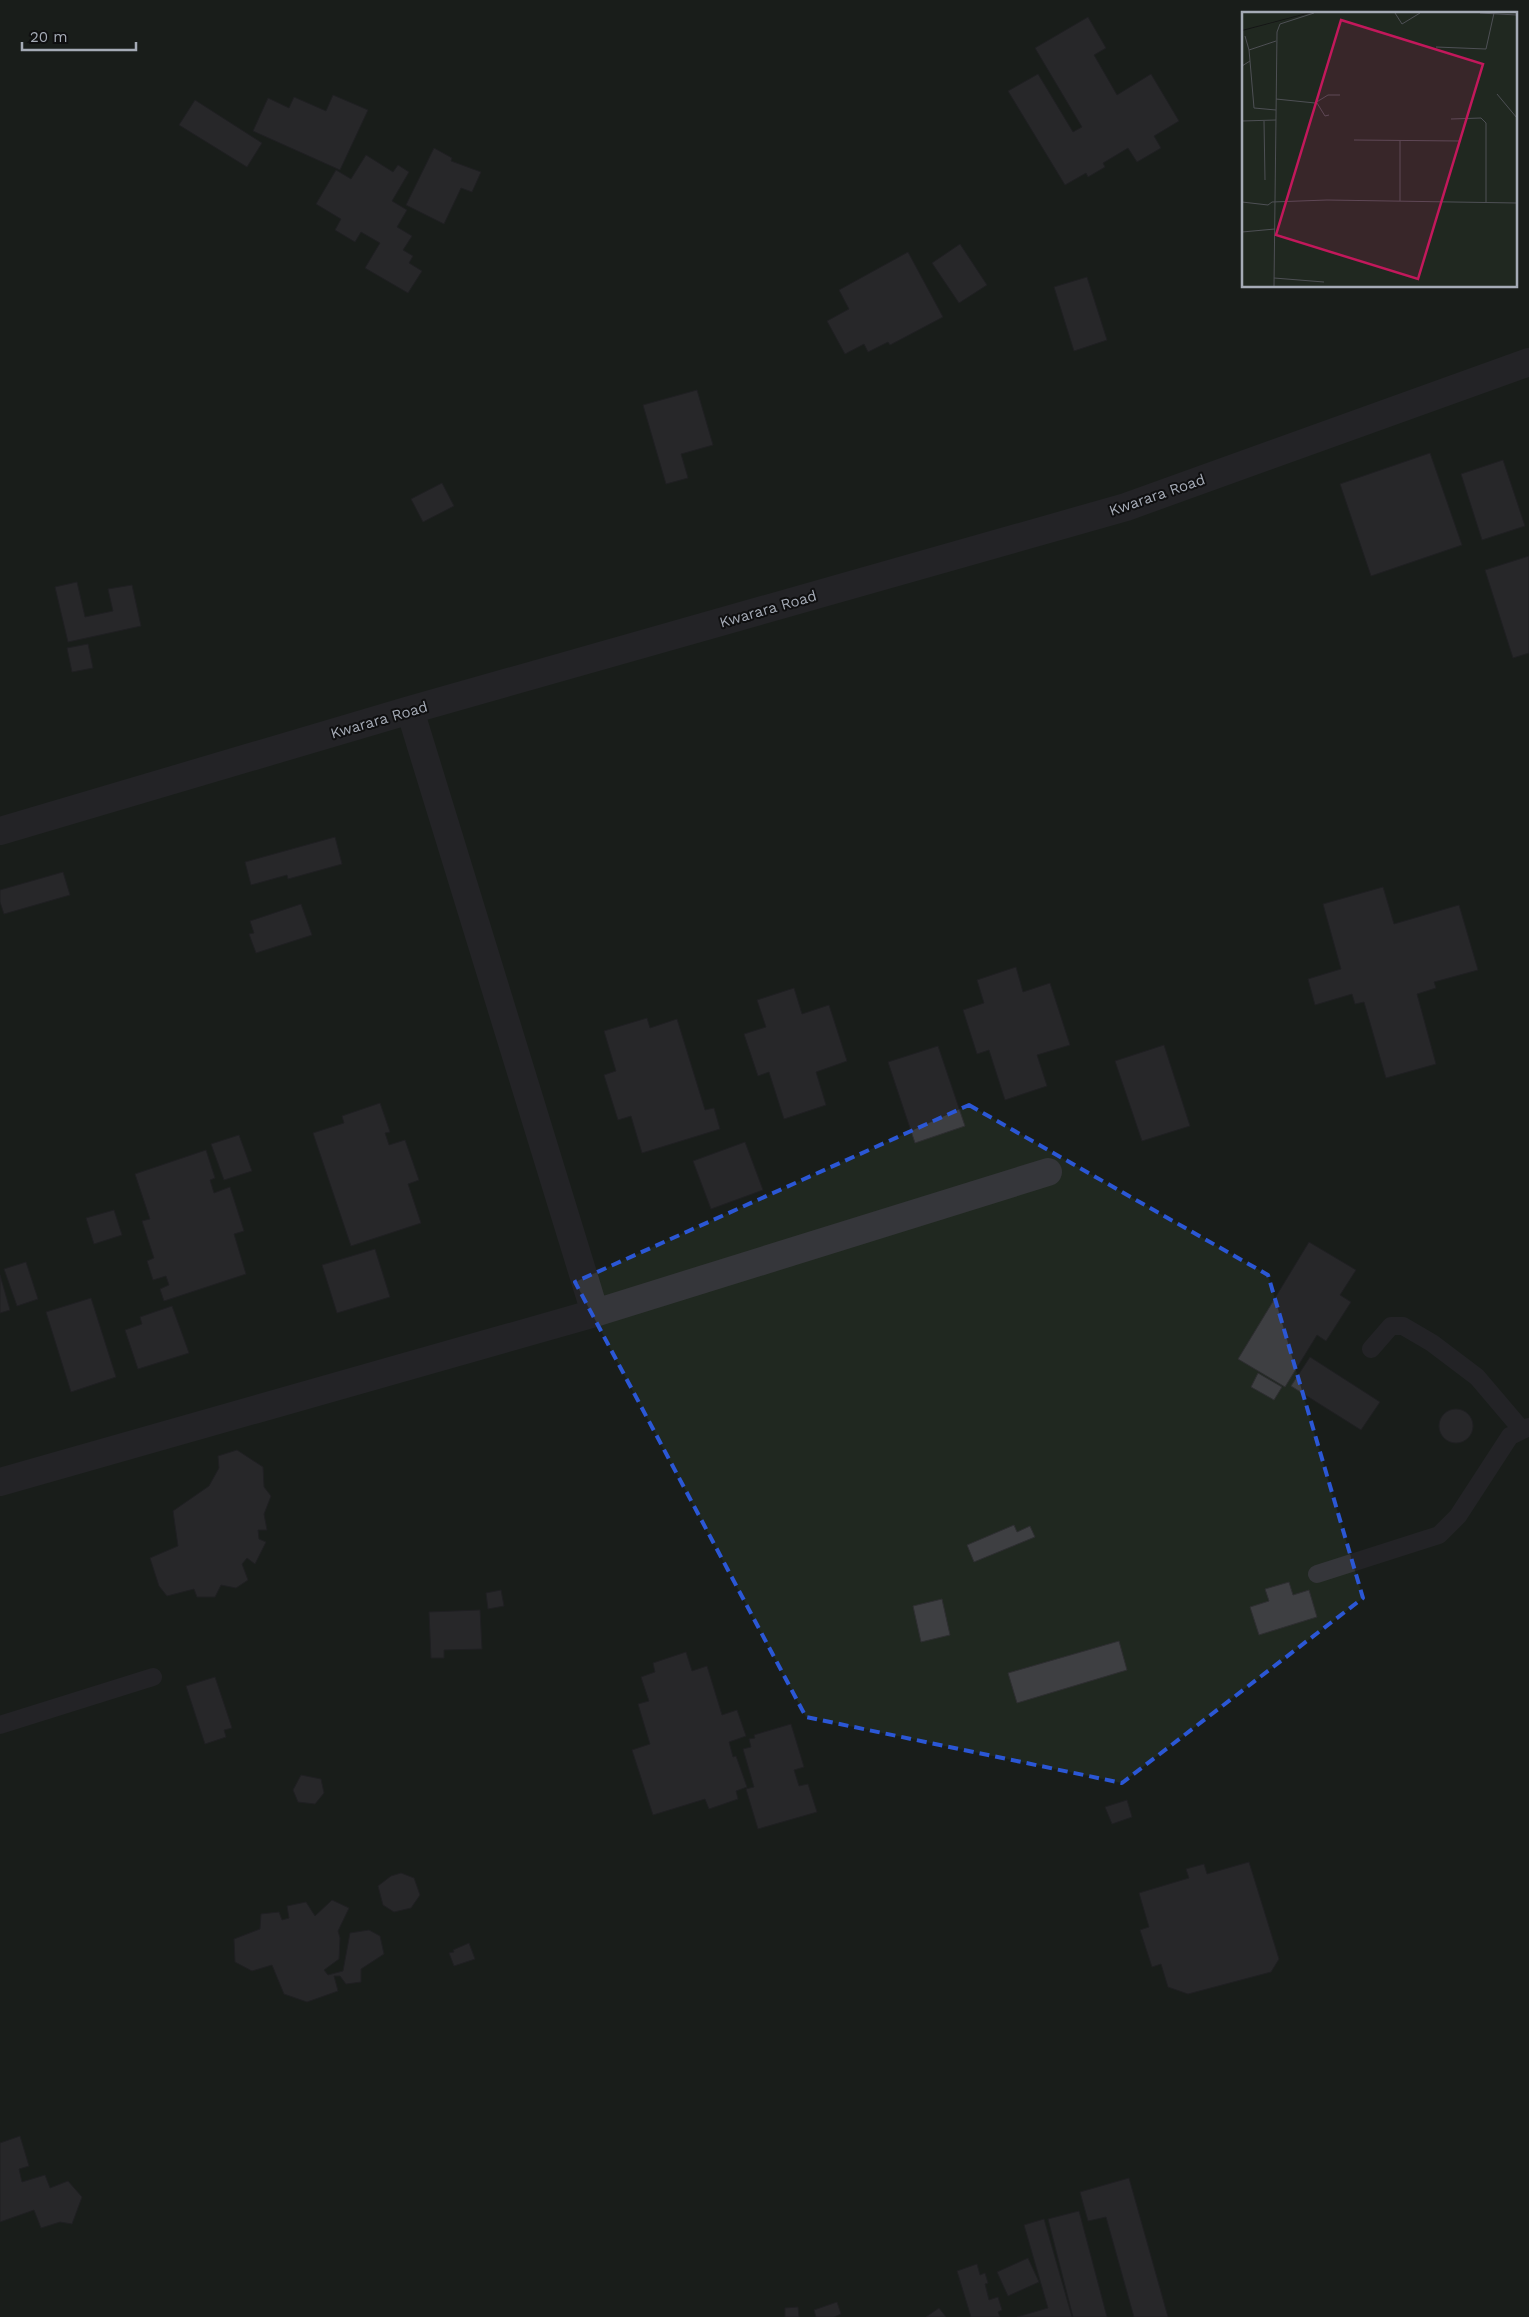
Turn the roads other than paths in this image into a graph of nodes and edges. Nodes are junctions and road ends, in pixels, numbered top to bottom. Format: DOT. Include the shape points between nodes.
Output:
graph roads {
  1 [pos="1529,362"];
  2 [pos="410,710"];
  3 [pos="0,831"];
  4 [pos="1048,1172"];
  5 [pos="595,1313"];
  6 [pos="1371,1349"];
  7 [pos="1525,1428"];
  8 [pos="0,1482"];
  9 [pos="1317,1574"];
  10 [pos="153,1676"];
  11 [pos="0,1725"];
  1 -- 2 [label="street, Kwarara Road" via="1126,507"];
  2 -- 3 [label="street, Kwarara Road"];
  2 -- 5 [label="street"];
  4 -- 5 [label="street"];
  5 -- 8 [label="street"];
  6 -- 7 [label="lane" via="1391,1326 1404,1326 1477,1377"];
  7 -- 9 [label="lane" via="1510,1436 1458,1516 1439,1535"];
  10 -- 11 [label="lane"];
}
